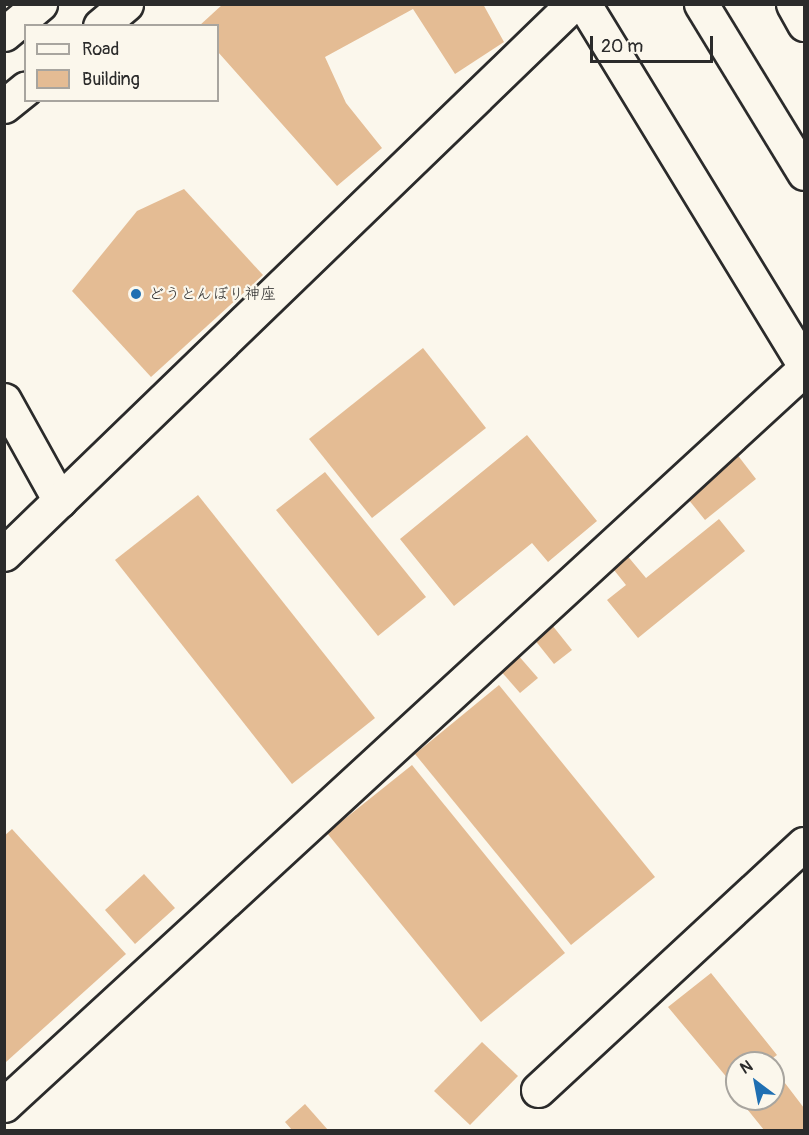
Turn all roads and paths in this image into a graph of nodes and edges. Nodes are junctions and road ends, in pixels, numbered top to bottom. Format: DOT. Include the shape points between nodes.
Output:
graph roads {
  1 [pos="40,4"];
  2 [pos="126,4"];
  3 [pos="573,4"];
  4 [pos="584,4"];
  5 [pos="793,4"];
  6 [pos="708,17"];
  7 [pos="102,24"];
  8 [pos="804,24"];
  9 [pos="4,34"];
  10 [pos="24,90"];
  11 [pos="4,106"];
  12 [pos="804,173"];
  13 [pos="804,367"];
  14 [pos="4,400"];
  15 [pos="60,501"];
  16 [pos="4,554"];
  17 [pos="804,844"];
  18 [pos="538,1090"];
  19 [pos="4,1105"];
  1 -- 9 [label="main road"];
  2 -- 7 [label="main road"];
  3 -- 15 [label="main road"];
  4 -- 13 [label="main road"];
  5 -- 8 [label="main road"];
  6 -- 12 [label="main road"];
  10 -- 11 [label="main road"];
  13 -- 19 [label="main road"];
  14 -- 15 [label="main road"];
  15 -- 16 [label="main road"];
  17 -- 18 [label="main road"];
}
